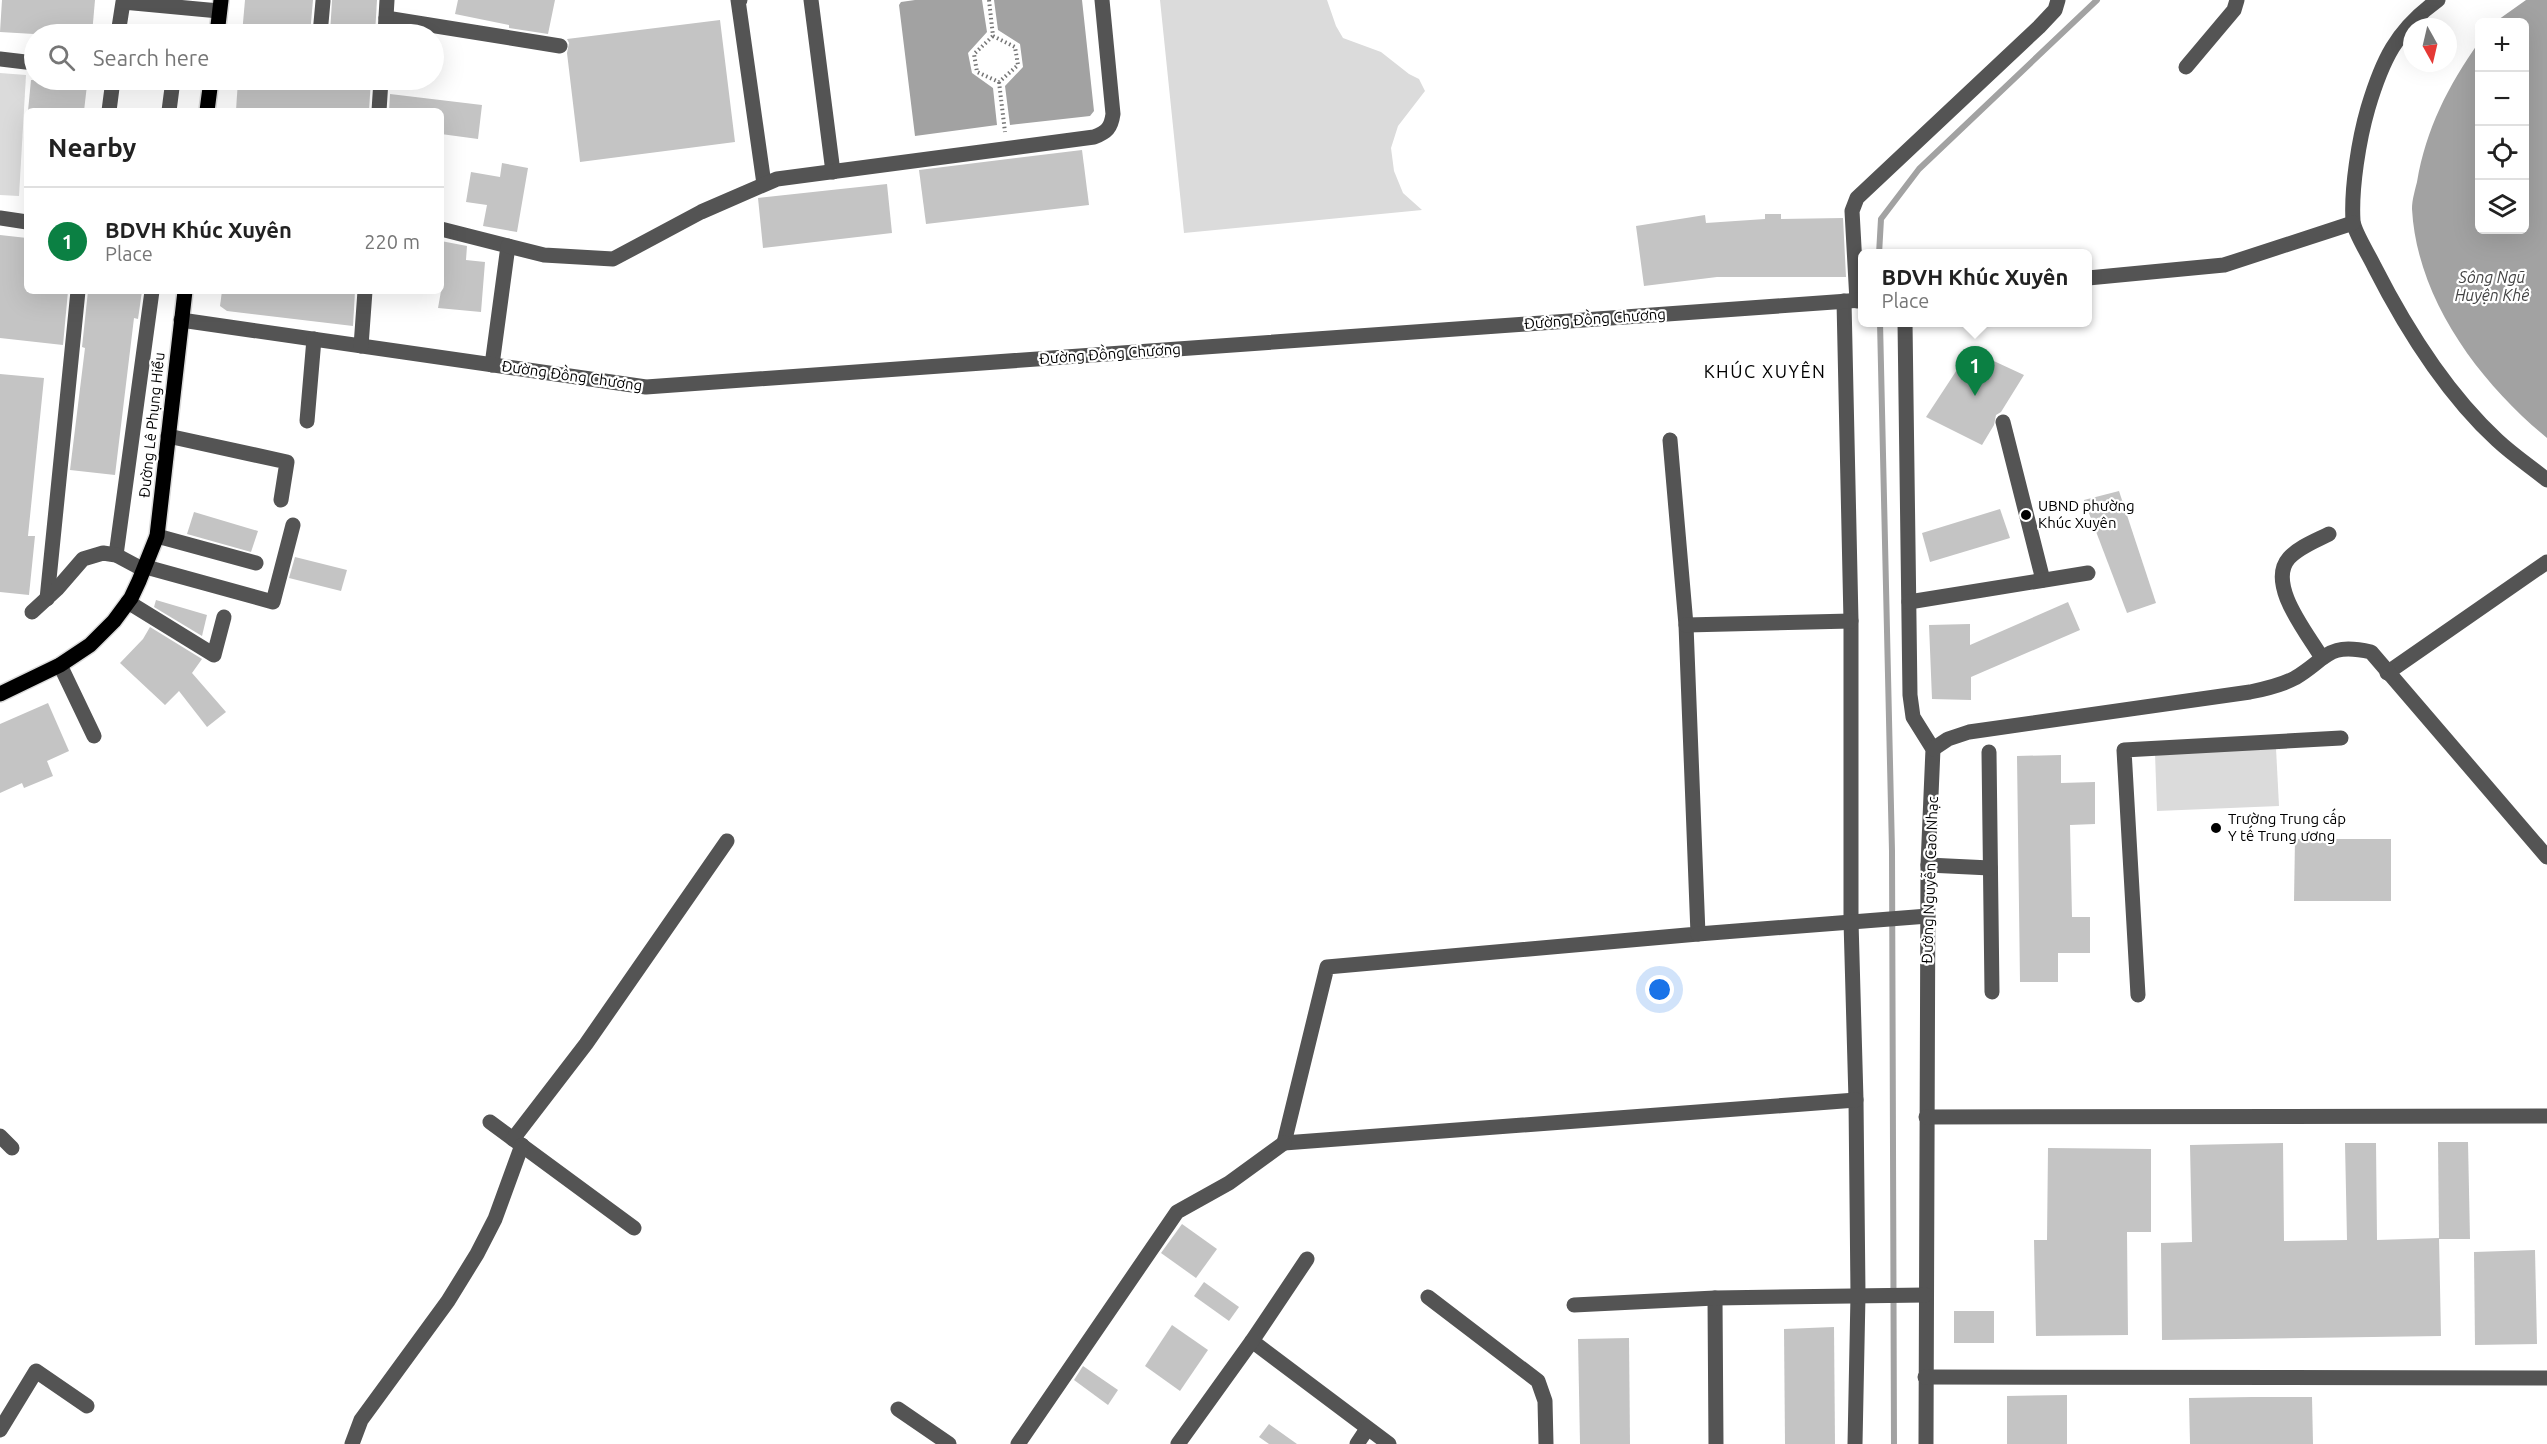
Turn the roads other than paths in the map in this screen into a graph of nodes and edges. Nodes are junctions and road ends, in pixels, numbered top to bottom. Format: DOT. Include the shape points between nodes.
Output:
graph roads {
  1 [pos="387,0"];
  2 [pos="740,0"];
  3 [pos="811,0"];
  4 [pos="1102,0"];
  5 [pos="2058,0"];
  6 [pos="2237,0"];
  7 [pos="2438,0"];
  8 [pos="323,1"];
  9 [pos="182,4"];
  10 [pos="220,6"];
  11 [pos="386,18"];
  12 [pos="120,24"];
  13 [pos="217,24"];
  14 [pos="321,24"];
  15 [pos="386,24"];
  16 [pos="425,24"];
  17 [pos="444,27"];
  18 [pos="560,45"];
  19 [pos="0,59"];
  20 [pos="24,62"];
  21 [pos="2186,67"];
  22 [pos="112,90"];
  23 [pos="172,90"];
  24 [pos="210,90"];
  25 [pos="380,90"];
  26 [pos="109,108"];
  27 [pos="169,108"];
  28 [pos="207,108"];
  29 [pos="379,108"];
  30 [pos="833,172"];
  31 [pos="764,184"];
  32 [pos="0,218"];
  33 [pos="24,222"];
  34 [pos="2353,223"];
  35 [pos="444,230"];
  36 [pos="508,246"];
  37 [pos="2092,278"];
  38 [pos="78,294"];
  39 [pos="152,294"];
  40 [pos="185,294"];
  41 [pos="365,294"];
  42 [pos="1854,301"];
  43 [pos="181,320"];
  44 [pos="1905,327"];
  45 [pos="314,339"];
  46 [pos="361,346"];
  47 [pos="492,365"];
  48 [pos="307,421"];
  49 [pos="2003,422"];
  50 [pos="168,436"];
  51 [pos="1670,440"];
  52 [pos="2547,480"];
  53 [pos="281,500"];
  54 [pos="292,525"];
  55 [pos="2329,534"];
  56 [pos="157,536"];
  57 [pos="117,555"];
  58 [pos="2547,562"];
  59 [pos="256,563"];
  60 [pos="145,568"];
  61 [pos="2088,573"];
  62 [pos="2043,580"];
  63 [pos="46,599"];
  64 [pos="128,602"];
  65 [pos="1909,602"];
  66 [pos="32,612"];
  67 [pos="224,617"];
  68 [pos="1851,621"];
  69 [pos="1686,626"];
  70 [pos="2322,658"];
  71 [pos="60,666"];
  72 [pos="2387,673"];
  73 [pos="0,694"];
  74 [pos="94,736"];
  75 [pos="2341,738"];
  76 [pos="1933,748"];
  77 [pos="1989,752"];
  78 [pos="728,841"];
  79 [pos="2547,857"];
  80 [pos="1928,865"];
  81 [pos="1990,868"];
  82 [pos="1928,916"];
  83 [pos="1851,921"];
  84 [pos="1698,934"];
  85 [pos="1992,992"];
  86 [pos="2138,995"];
  87 [pos="1856,1100"];
  88 [pos="2547,1116"];
  89 [pos="1926,1117"];
  90 [pos="490,1122"];
  91 [pos="0,1136"];
  92 [pos="517,1142"];
  93 [pos="1284,1143"];
  94 [pos="12,1148"];
  95 [pos="634,1228"];
  96 [pos="1307,1259"];
  97 [pos="1917,1294"];
  98 [pos="1861,1295"];
  99 [pos="1428,1297"];
  100 [pos="1715,1298"];
  101 [pos="1574,1305"];
  102 [pos="1252,1341"];
  103 [pos="1925,1377"];
  104 [pos="2547,1378"];
  105 [pos="87,1406"];
  106 [pos="898,1409"];
  107 [pos="1367,1429"];
  108 [pos="0,1430"];
  109 [pos="352,1444"];
  110 [pos="949,1444"];
  111 [pos="1018,1444"];
  112 [pos="1178,1444"];
  113 [pos="1356,1444"];
  114 [pos="1389,1444"];
  115 [pos="1546,1444"];
  116 [pos="1716,1444"];
  117 [pos="1855,1444"];
  118 [pos="1926,1444"];
  1 -- 11 [label="street"];
  2 -- 31 [label="street"];
  3 -- 30 [label="street"];
  4 -- 30 [label="street" via="1113,114 1108,129 1094,137"];
  5 -- 42 [label="street" via="2055,10 2039,27 1857,198 1852,211"];
  6 -- 21 [label="street" via="2235,10"];
  7 -- 34 [label="street" via="2404,30 2383,62 2357,157"];
  8 -- 14 [label="street"];
  9 -- 10 [label="street"];
  9 -- 12 [label="street" via="123,2"];
  10 -- 13 [label="main road"];
  11 -- 15 [label="street"];
  11 -- 16 [label="street"];
  17 -- 18 [label="street"];
  19 -- 20 [label="street"];
  22 -- 26 [label="street"];
  23 -- 27 [label="street"];
  24 -- 28 [label="main road"];
  25 -- 29 [label="street"];
  30 -- 31 [label="street"];
  31 -- 36 [label="street" via="701,212 613,260 544,255"];
  32 -- 33 [label="street"];
  34 -- 37 [label="street" via="2224,265"];
  34 -- 52 [label="street" via="2391,300 2444,382 2497,440"];
  35 -- 36 [label="street"];
  36 -- 47 [label="street"];
  38 -- 63 [label="street"];
  39 -- 57 [label="street"];
  40 -- 43 [label="main road, Đường Lê Phụng Hiểu"];
  41 -- 46 [label="street"];
  42 -- 47 [label="street, Đường Đồng Chương" via="646,387"];
  42 -- 68 [label="street"];
  43 -- 45 [label="street"];
  43 -- 50 [label="main road, Đường Lê Phụng Hiểu"];
  44 -- 65 [label="street"];
  45 -- 46 [label="street"];
  45 -- 48 [label="street"];
  46 -- 47 [label="street, Đường Đồng Chương"];
  49 -- 62 [label="street"];
  50 -- 53 [label="street" via="287,462"];
  50 -- 56 [label="main road, Đường Lê Phụng Hiểu"];
  51 -- 69 [label="street"];
  54 -- 60 [label="street" via="273,602"];
  55 -- 70 [label="street" via="2290,556 2281,568 2288,601"];
  56 -- 59 [label="street"];
  56 -- 60 [label="main road, Đường Lê Phụng Hiểu"];
  57 -- 60 [label="street"];
  57 -- 63 [label="street" via="103,553 83,559"];
  58 -- 72 [label="street"];
  60 -- 64 [label="main road, Đường Lê Phụng Hiểu"];
  61 -- 62 [label="street"];
  62 -- 65 [label="street"];
  63 -- 66 [label="street"];
  64 -- 67 [label="street" via="214,655"];
  64 -- 71 [label="main road, Đường Lê Phụng Hiểu" via="96,640"];
  65 -- 76 [label="street" via="1911,710"];
  68 -- 69 [label="street"];
  68 -- 83 [label="street"];
  69 -- 84 [label="street"];
  70 -- 72 [label="street" via="2336,648 2371,652"];
  70 -- 76 [label="street" via="2294,679 2250,692 1969,732"];
  71 -- 73 [label="main road, Đường Lê Phụng Hiểu"];
  71 -- 74 [label="street"];
  72 -- 79 [label="street"];
  75 -- 86 [label="street" via="2124,750"];
  76 -- 80 [label="street, Đường Nguyễn Cao Nhạc"];
  77 -- 81 [label="street"];
  78 -- 92 [label="street"];
  80 -- 81 [label="street"];
  80 -- 82 [label="street, Đường Nguyễn Cao Nhạc"];
  81 -- 85 [label="street"];
  82 -- 83 [label="street"];
  82 -- 89 [label="street, Đường Nguyễn Cao Nhạc"];
  83 -- 84 [label="street"];
  83 -- 87 [label="street"];
  84 -- 93 [label="street" via="1327,968"];
  87 -- 93 [label="street"];
  87 -- 98 [label="street"];
  88 -- 89 [label="street"];
  89 -- 97 [label="street, Đường Nguyễn Cao Nhạc"];
  90 -- 92 [label="street"];
  91 -- 94 [label="street"];
  92 -- 95 [label="street"];
  92 -- 109 [label="street" via="495,1219 477,1254 448,1301 366,1412"];
  93 -- 111 [label="street" via="1229,1183 1177,1212"];
  96 -- 102 [label="street"];
  97 -- 98 [label="street"];
  97 -- 103 [label="street, Đường Nguyễn Cao Nhạc"];
  98 -- 100 [label="street"];
  98 -- 117 [label="street"];
  99 -- 115 [label="street" via="1538,1381 1545,1401"];
  100 -- 101 [label="street"];
  100 -- 116 [label="street"];
  102 -- 107 [label="street"];
  102 -- 112 [label="street"];
  103 -- 104 [label="street"];
  103 -- 118 [label="street, Đường Nguyễn Cao Nhạc"];
  105 -- 108 [label="street" via="36,1371"];
  106 -- 110 [label="street"];
  107 -- 113 [label="street"];
  107 -- 114 [label="street"];
}
